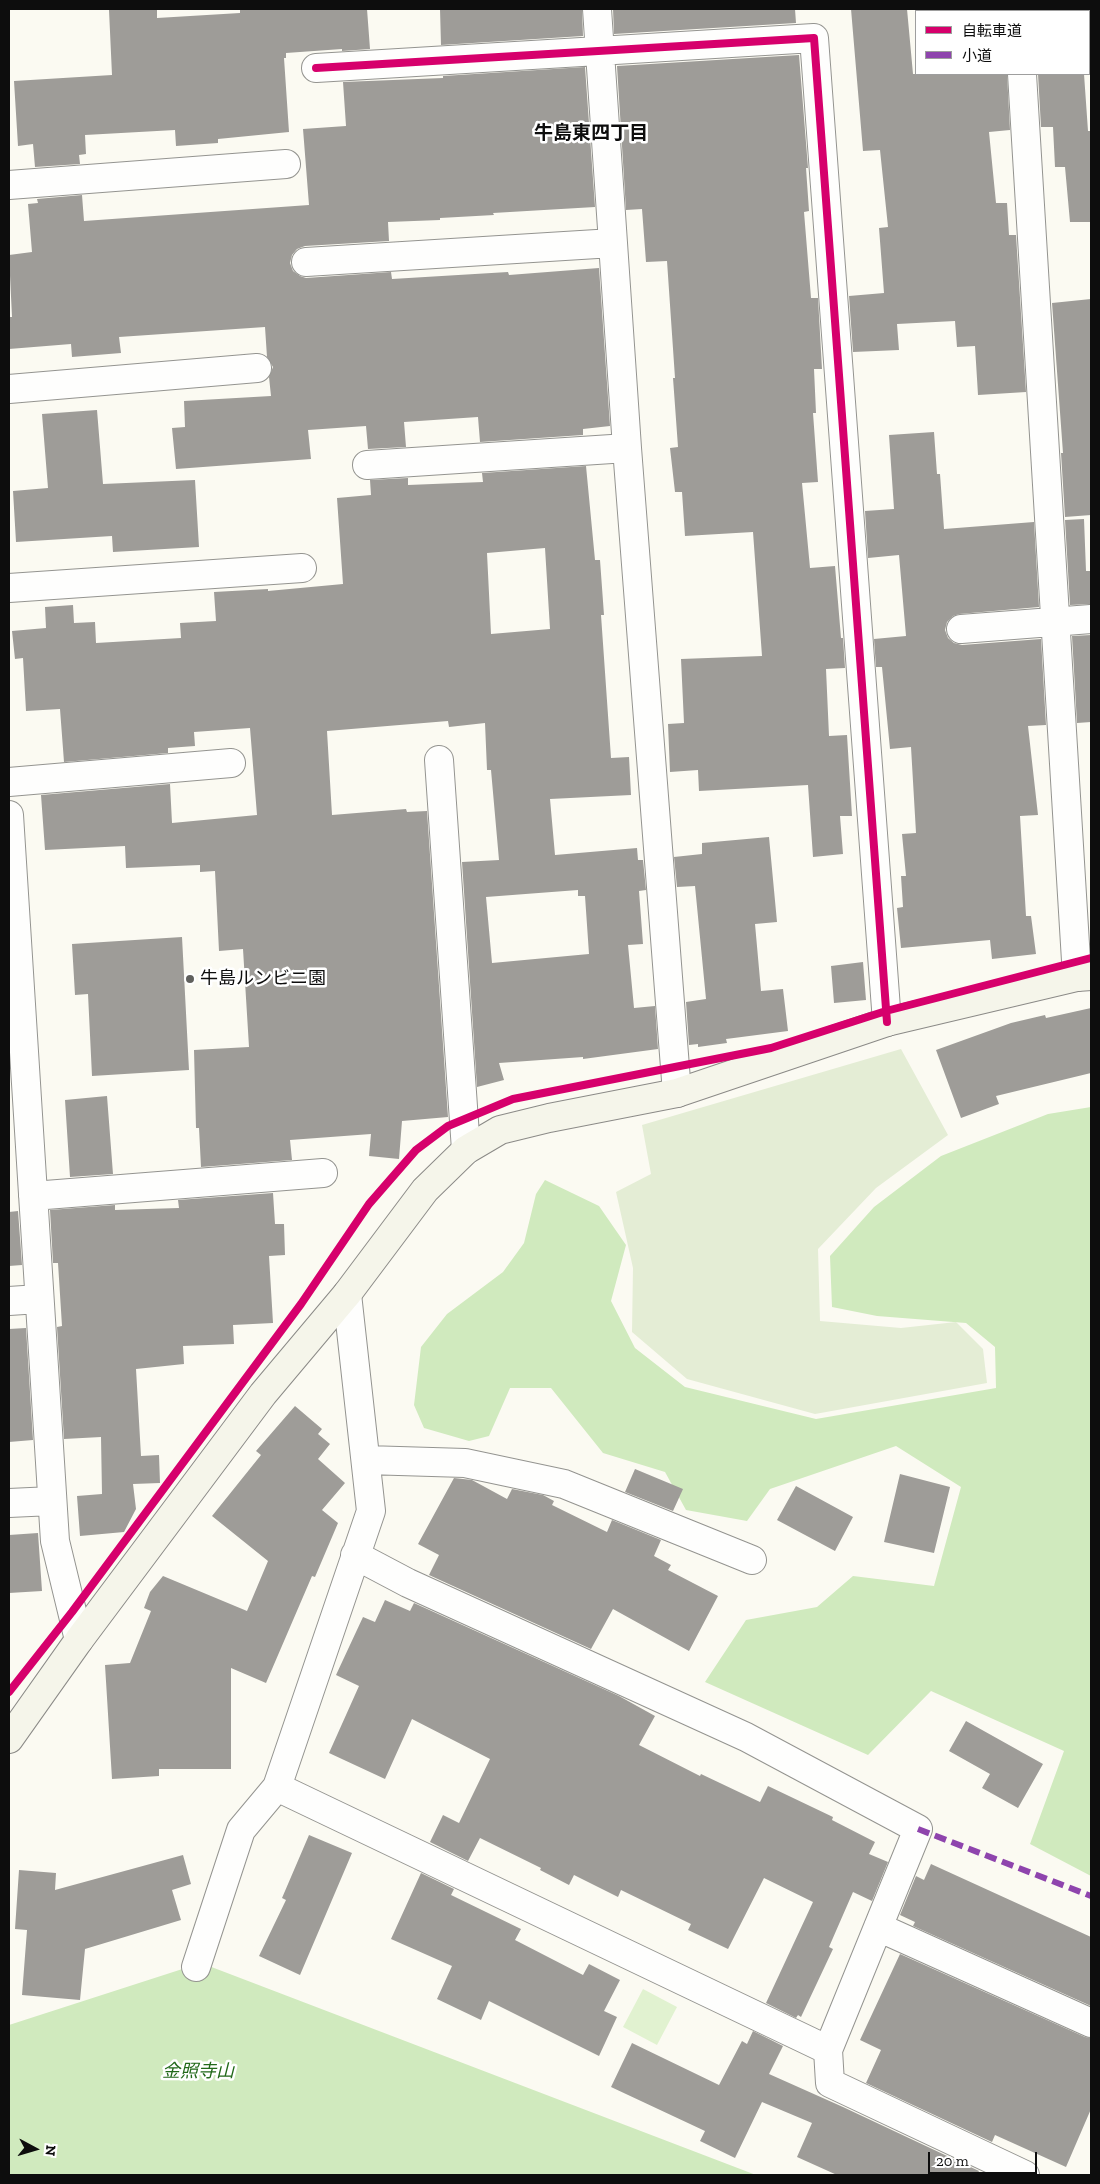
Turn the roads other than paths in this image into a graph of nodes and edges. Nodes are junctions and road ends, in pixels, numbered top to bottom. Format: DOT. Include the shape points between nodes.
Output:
graph roads {
  1 [pos="598,9"];
  2 [pos="1087,9"];
  3 [pos="1071,10"];
  4 [pos="601,51"];
  5 [pos="316,68"];
  6 [pos="1022,75"];
  7 [pos="286,164"];
  8 [pos="9,185"];
  9 [pos="613,244"];
  10 [pos="306,262"];
  11 [pos="258,368"];
  12 [pos="9,389"];
  13 [pos="627,448"];
  14 [pos="367,465"];
  15 [pos="302,568"];
  16 [pos="9,588"];
  17 [pos="1091,619"];
  18 [pos="1055,621"];
  19 [pos="961,629"];
  20 [pos="439,760"];
  21 [pos="231,763"];
  22 [pos="9,782"];
  23 [pos="9,815"];
  24 [pos="11,891"];
  25 [pos="1084,976"];
  26 [pos="887,1022"];
  27 [pos="18,1094"];
  28 [pos="677,1094"];
  29 [pos="466,1150"];
  30 [pos="323,1173"];
  31 [pos="32,1196"];
  32 [pos="347,1294"];
  33 [pos="39,1299"];
  34 [pos="9,1301"];
  35 [pos="366,1460"];
  36 [pos="52,1501"];
  37 [pos="9,1503"];
  38 [pos="355,1555"];
  39 [pos="752,1560"];
  40 [pos="79,1640"];
  41 [pos="11,1732"];
  42 [pos="277,1787"];
  43 [pos="878,1926"];
  44 [pos="196,1967"];
  45 [pos="1091,2023"];
  46 [pos="828,2050"];
  47 [pos="1025,2175"];
  1 -- 4 [label="street"];
  2 -- 3 [label="street"];
  4 -- 5 [label="street"];
  4 -- 9 [label="street"];
  4 -- 26 [label="street" via="814,38"];
  6 -- 18 [label="street"];
  7 -- 8 [label="street"];
  9 -- 10 [label="street"];
  9 -- 13 [label="street"];
  11 -- 12 [label="street"];
  13 -- 14 [label="street"];
  13 -- 28 [label="street"];
  15 -- 16 [label="street"];
  17 -- 18 [label="street"];
  18 -- 19 [label="street"];
  18 -- 25 [label="street"];
  20 -- 29 [label="street"];
  21 -- 22 [label="street"];
  23 -- 24 [label="street"];
  24 -- 27 [label="street"];
  25 -- 26 [label="street"];
  26 -- 28 [label="street"];
  27 -- 31 [label="street"];
  28 -- 29 [label="street" via="500,1130"];
  29 -- 32 [label="street" via="425,1190"];
  30 -- 31 [label="street"];
  31 -- 33 [label="street"];
  32 -- 35 [label="street"];
  32 -- 40 [label="street" via="263,1394"];
  33 -- 34 [label="street"];
  33 -- 36 [label="street"];
  35 -- 38 [label="street" via="371,1511"];
  35 -- 39 [label="street" via="465,1463 564,1484"];
  36 -- 37 [label="street"];
  36 -- 40 [label="street" via="55,1541"];
  38 -- 42 [label="street"];
  38 -- 43 [label="street" via="408,1583 746,1737 918,1829"];
  40 -- 41 [label="street"];
  42 -- 44 [label="street" via="241,1830"];
  42 -- 46 [label="street"];
  43 -- 45 [label="street"];
  43 -- 46 [label="street"];
  46 -- 47 [label="street" via="830,2082"];
}
